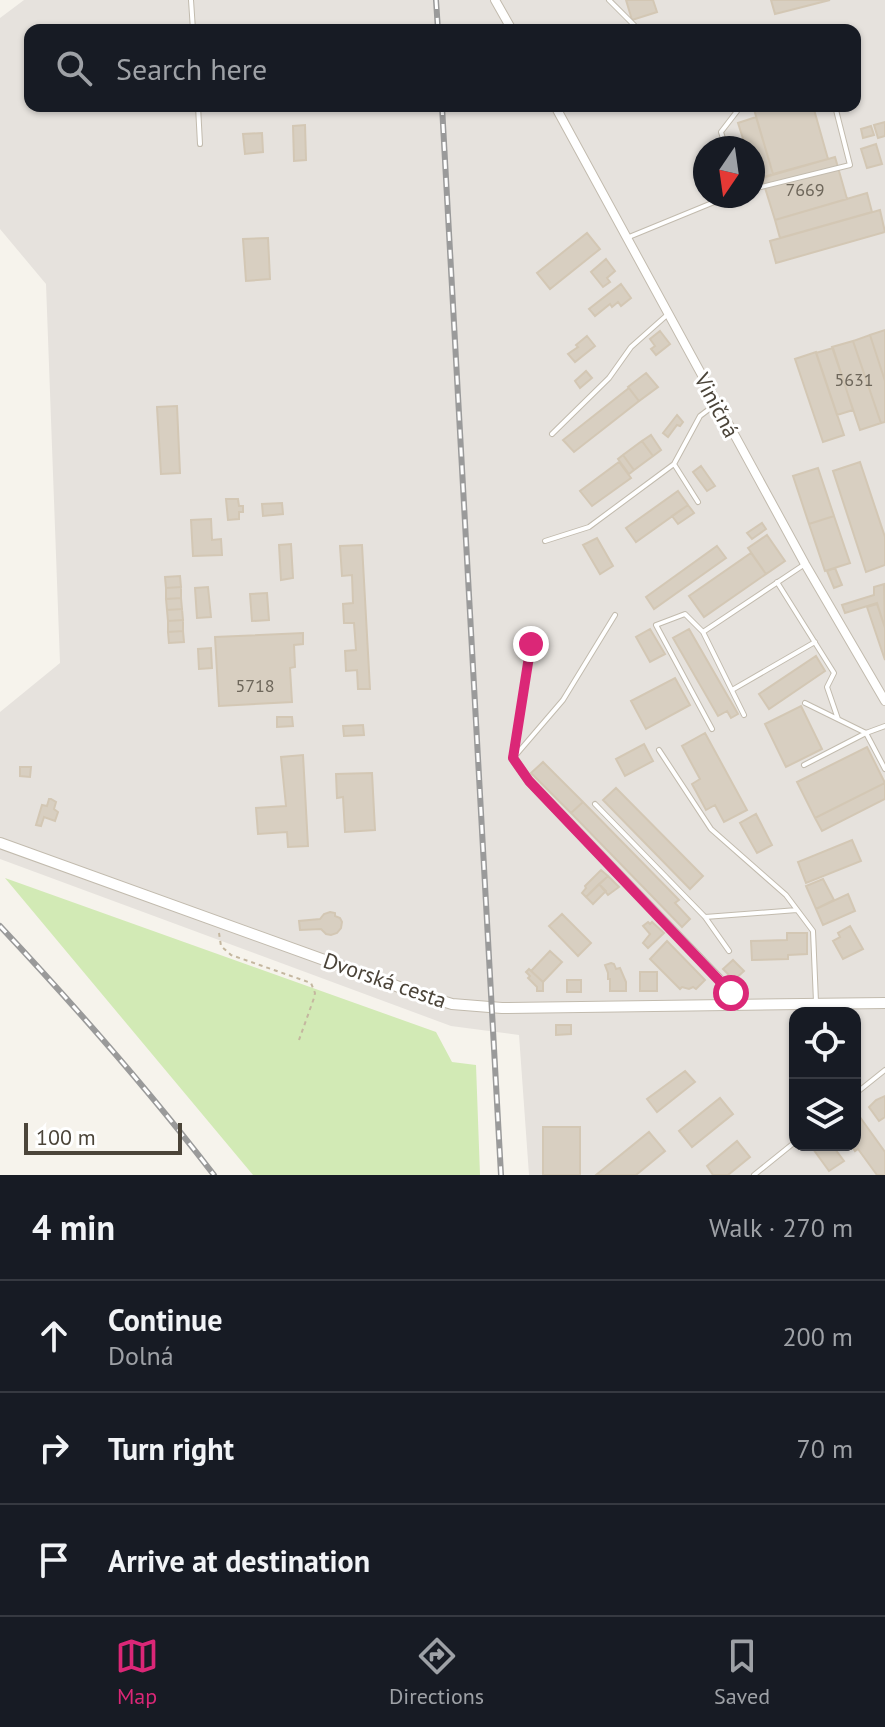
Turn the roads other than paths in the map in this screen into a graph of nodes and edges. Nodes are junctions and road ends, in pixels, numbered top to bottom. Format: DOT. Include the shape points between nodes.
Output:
graph roads {
  1 [pos="191,0"];
  2 [pos="495,0"];
  3 [pos="609,0"];
  4 [pos="193,24"];
  5 [pos="509,24"];
  6 [pos="633,24"];
  7 [pos="198,112"];
  8 [pos="558,112"];
  9 [pos="736,112"];
  10 [pos="837,112"];
  11 [pos="722,136"];
  12 [pos="200,144"];
  13 [pos="765,186"];
  14 [pos="700,208"];
  15 [pos="627,238"];
  16 [pos="669,314"];
  17 [pos="716,404"];
  18 [pos="552,434"];
  19 [pos="674,464"];
  20 [pos="698,502"];
  21 [pos="545,541"];
  22 [pos="805,564"];
  23 [pos="777,582"];
  24 [pos="615,615"];
  25 [pos="703,632"];
  26 [pos="815,642"];
  27 [pos="531,644"];
  28 [pos="732,690"];
  29 [pos="885,701"];
  30 [pos="805,703"];
  31 [pos="744,715"];
  32 [pos="838,719"];
  33 [pos="885,726"];
  34 [pos="712,729"];
  35 [pos="866,733"];
  36 [pos="659,750"];
  37 [pos="513,758"];
  38 [pos="804,765"];
  39 [pos="885,769"];
  40 [pos="595,804"];
  41 [pos="0,843"];
  42 [pos="797,910"];
  43 [pos="705,917"];
  44 [pos="729,951"];
  45 [pos="885,1003"];
  46 [pos="816,1004"];
  47 [pos="736,1006"];
  48 [pos="885,1070"];
  49 [pos="861,1089"];
  50 [pos="789,1147"];
  51 [pos="754,1175"];
  1 -- 4 [label="lane"];
  2 -- 5 [label="street"];
  3 -- 6 [label="lane"];
  7 -- 12 [label="lane"];
  8 -- 15 [label="street, Viničná"];
  9 -- 11 [label="lane"];
  10 -- 13 [label="lane" via="850,165"];
  14 -- 15 [label="lane"];
  15 -- 16 [label="street, Viničná"];
  16 -- 17 [label="street, Viničná"];
  16 -- 18 [label="lane" via="631,347 609,378"];
  17 -- 19 [label="lane" via="700,416"];
  17 -- 22 [label="street, Viničná"];
  19 -- 20 [label="lane"];
  19 -- 21 [label="lane" via="589,527"];
  22 -- 23 [label="lane"];
  22 -- 29 [label="street, Viničná"];
  23 -- 25 [label="lane"];
  23 -- 26 [label="lane"];
  24 -- 37 [label="lane" via="563,700"];
  25 -- 28 [label="lane"];
  25 -- 34 [label="lane" via="685,614 656,625"];
  26 -- 28 [label="lane"];
  26 -- 32 [label="lane" via="834,673 827,687"];
  27 -- 37 [label="lane"];
  28 -- 31 [label="lane"];
  30 -- 32 [label="lane"];
  32 -- 35 [label="lane"];
  33 -- 35 [label="lane"];
  35 -- 38 [label="lane"];
  35 -- 39 [label="lane"];
  36 -- 42 [label="lane" via="711,829"];
  37 -- 47 [label="street" via="529,781 728,988"];
  40 -- 43 [label="lane"];
  41 -- 47 [label="street, Dvorská cesta" via="452,1004"];
  42 -- 43 [label="lane"];
  42 -- 46 [label="lane" via="813,931"];
  43 -- 44 [label="lane"];
  45 -- 46 [label="street, Dvorská cesta"];
  46 -- 47 [label="street, Dvorská cesta"];
  48 -- 49 [label="lane"];
  50 -- 51 [label="lane"];
}
